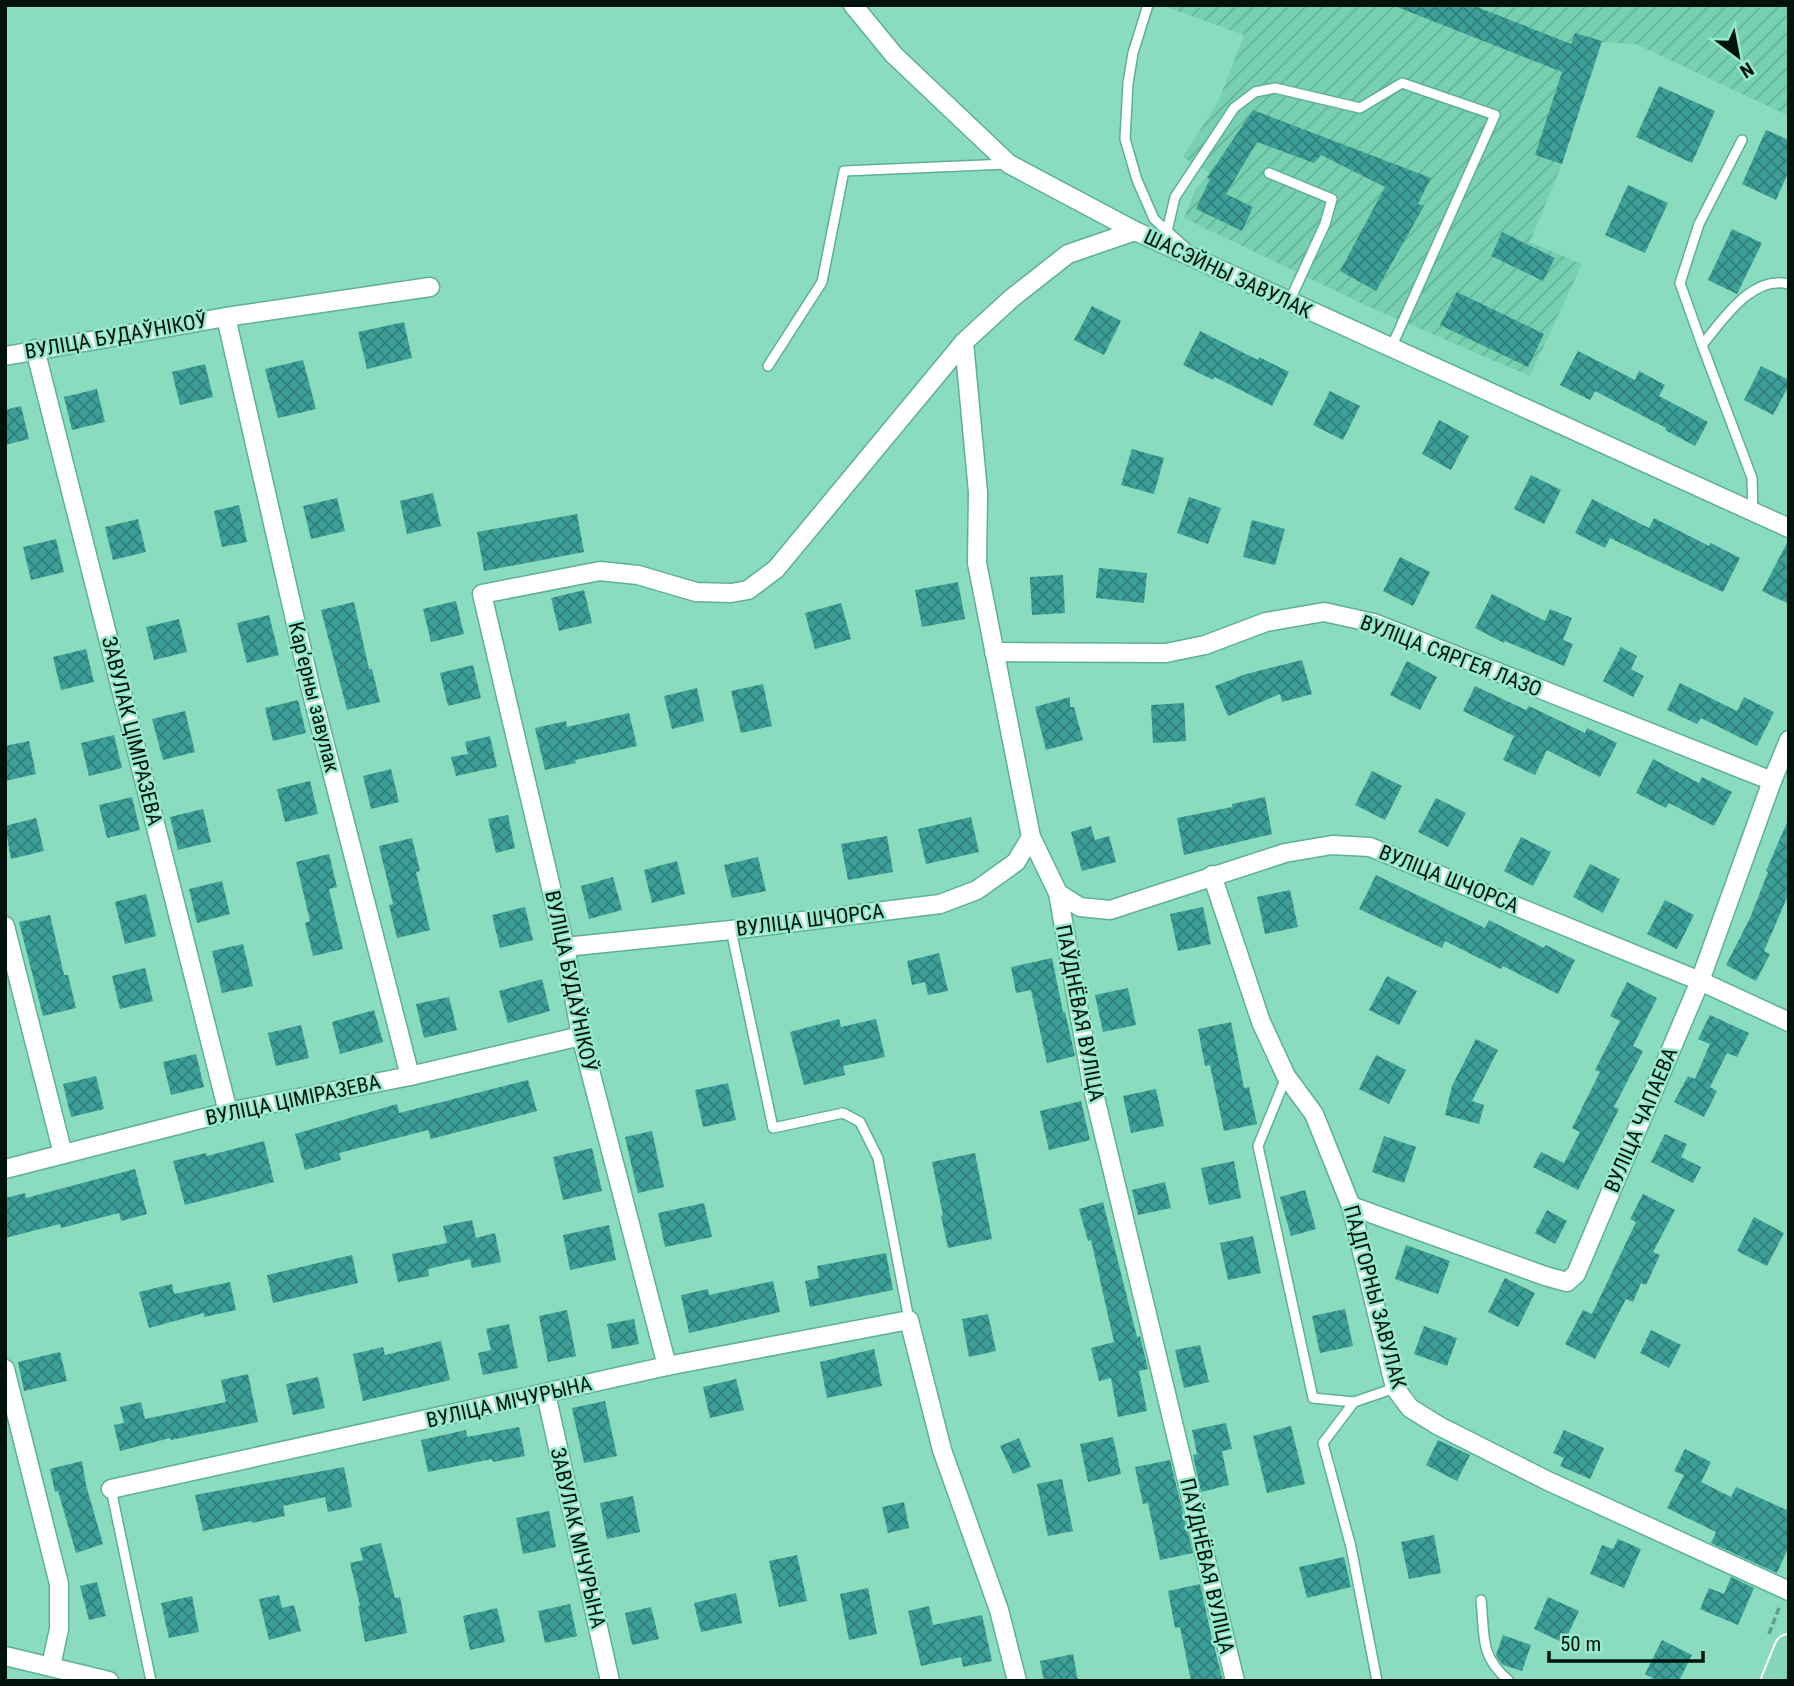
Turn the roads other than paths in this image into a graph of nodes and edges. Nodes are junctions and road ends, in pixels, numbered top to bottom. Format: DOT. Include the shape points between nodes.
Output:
graph roads {
  1 [pos="853,5"];
  2 [pos="1148,5"];
  3 [pos="1742,140"];
  4 [pos="1009,164"];
  5 [pos="1269,173"];
  6 [pos="1167,230"];
  7 [pos="1135,231"];
  8 [pos="1203,263"];
  9 [pos="1789,284"];
  10 [pos="430,287"];
  11 [pos="1289,302"];
  12 [pos="226,317"];
  13 [pos="964,342"];
  14 [pos="1702,345"];
  15 [pos="1391,348"];
  16 [pos="35,349"];
  17 [pos="5,356"];
  18 [pos="768,366"];
  19 [pos="1753,514"];
  20 [pos="1789,528"];
  21 [pos="482,594"];
  22 [pos="994,652"];
  23 [pos="1789,740"];
  24 [pos="1772,781"];
  25 [pos="1031,837"];
  26 [pos="1212,875"];
  27 [pos="1058,893"];
  28 [pos="5,926"];
  29 [pos="731,930"];
  30 [pos="565,947"];
  31 [pos="1700,981"];
  32 [pos="1789,1022"];
  33 [pos="582,1036"];
  34 [pos="410,1076"];
  35 [pos="1286,1076"];
  36 [pos="228,1112"];
  37 [pos="63,1154"];
  38 [pos="5,1169"];
  39 [pos="1351,1206"];
  40 [pos="909,1320"];
  41 [pos="667,1366"];
  42 [pos="5,1369"];
  43 [pos="1395,1388"];
  44 [pos="546,1394"];
  45 [pos="1354,1402"];
  46 [pos="111,1489"];
  47 [pos="1789,1591"];
  48 [pos="1481,1601"];
  49 [pos="1789,1649"];
  50 [pos="5,1656"];
  51 [pos="51,1666"];
  52 [pos="109,1681"];
  53 [pos="151,1681"];
  54 [pos="610,1681"];
  55 [pos="1017,1681"];
  56 [pos="1235,1681"];
  57 [pos="1377,1681"];
  58 [pos="1509,1681"];
  59 [pos="1776,1681"];
  1 -- 4 [label="street" via="894,55"];
  2 -- 6 [label="lane" via="1133,53 1125,139 1154,219"];
  3 -- 14 [label="lane" via="1699,224 1679,283"];
  4 -- 7 [label="street"];
  4 -- 18 [label="lane" via="844,171 822,282"];
  5 -- 11 [label="lane" via="1332,200"];
  6 -- 8 [label="lane"];
  6 -- 15 [label="lane" via="1175,197 1234,108 1255,92 1275,88 1360,108 1402,82 1495,115"];
  7 -- 8 [label="street, ШАСЭЙНЫ ЗАВУЛАК"];
  7 -- 13 [label="street, ШАСЭЙНЫ ЗАВУЛАК" via="1068,254"];
  8 -- 11 [label="street, ШАСЭЙНЫ ЗАВУЛАК"];
  9 -- 14 [label="lane" via="1764,286 1737,302"];
  10 -- 12 [label="street, ВУЛІЦА БУДАЎНІКОЎ"];
  11 -- 15 [label="street, ШАСЭЙНЫ ЗАВУЛАК"];
  12 -- 16 [label="street, ВУЛІЦА БУДАЎНІКОЎ"];
  12 -- 34 [label="street, Карʼерны завулак" via="311,690"];
  13 -- 21 [label="street, ШАСЭЙНЫ ЗАВУЛАК" via="776,569 748,590 696,592 638,575 600,571"];
  13 -- 22 [label="street, ПАЎДНЁВАЯ ВУЛІЦА" via="978,492 977,563"];
  14 -- 19 [label="lane" via="1752,478"];
  15 -- 19 [label="street, ШАСЭЙНЫ ЗАВУЛАК"];
  16 -- 17 [label="street, ВУЛІЦА БУДАЎНІКОЎ"];
  16 -- 36 [label="street, ЗАВУЛАК ЦІМІРАЗЕВА"];
  19 -- 20 [label="street, ШАСЭЙНЫ ЗАВУЛАК"];
  21 -- 30 [label="street, ВУЛІЦА БУДАЎНІКОЎ"];
  22 -- 24 [label="street, ВУЛІЦА СЯРГЕЯ ЛАЗО" via="1166,653 1205,645 1266,622 1324,612 1374,623"];
  22 -- 25 [label="street, ПАЎДНЁВАЯ ВУЛІЦА"];
  23 -- 24 [label="street, ВУЛІЦА ЧАПАЕВА"];
  24 -- 31 [label="street, ВУЛІЦА ЧАПАЕВА"];
  25 -- 27 [label="street, ПАЎДНЁВАЯ ВУЛІЦА"];
  25 -- 29 [label="street, ВУЛІЦА ШЧОРСА" via="1016,862 977,890 940,904"];
  26 -- 27 [label="street, ВУЛІЦА ШЧОРСА" via="1110,910 1080,906"];
  26 -- 31 [label="street, ВУЛІЦА ШЧОРСА" via="1332,845 1370,848"];
  26 -- 35 [label="street, ПАДГОРНЫ ЗАВУЛАК" via="1261,1021"];
  27 -- 56 [label="street, ПАЎДНЁВАЯ ВУЛІЦА" via="1092,1085"];
  28 -- 37 [label="street"];
  29 -- 30 [label="street, ВУЛІЦА ШЧОРСА"];
  29 -- 40 [label="lane" via="773,1128 843,1113 860,1122 878,1158"];
  30 -- 33 [label="street, ВУЛІЦА БУДАЎНІКОЎ"];
  31 -- 32 [label="street, ВУЛІЦА ШЧОРСА"];
  31 -- 39 [label="street, ВУЛІЦА ЧАПАЕВА" via="1576,1274 1567,1282"];
  33 -- 34 [label="street, ВУЛІЦА ЦІМІРАЗЕВА"];
  33 -- 41 [label="street, ВУЛІЦА БУДАЎНІКОЎ"];
  34 -- 36 [label="street, ВУЛІЦА ЦІМІРАЗЕВА"];
  35 -- 39 [label="street, ПАДГОРНЫ ЗАВУЛАК" via="1314,1114"];
  35 -- 45 [label="lane" via="1258,1146 1313,1398"];
  36 -- 37 [label="street, ВУЛІЦА ЦІМІРАЗЕВА"];
  37 -- 38 [label="street, ВУЛІЦА ЦІМІРАЗЕВА"];
  39 -- 43 [label="street, ПАДГОРНЫ ЗАВУЛАК"];
  40 -- 41 [label="street, ВУЛІЦА МІЧУРЫНА"];
  40 -- 55 [label="street" via="942,1450 999,1610"];
  41 -- 44 [label="street, ВУЛІЦА МІЧУРЫНА"];
  42 -- 51 [label="street" via="59,1584 59,1629"];
  43 -- 45 [label="lane"];
  43 -- 47 [label="street, ПАДГОРНЫ ЗАВУЛАК" via="1410,1408 1451,1432"];
  44 -- 46 [label="street, ВУЛІЦА МІЧУРЫНА"];
  44 -- 54 [label="street, ЗАВУЛАК МІЧУРЫНА"];
  45 -- 57 [label="lane" via="1323,1443 1351,1547"];
  46 -- 53 [label="lane"];
  48 -- 58 [label="lane" via="1487,1655"];
  49 -- 59 [label="main road"];
  50 -- 51 [label="street"];
  51 -- 52 [label="street"];
}
